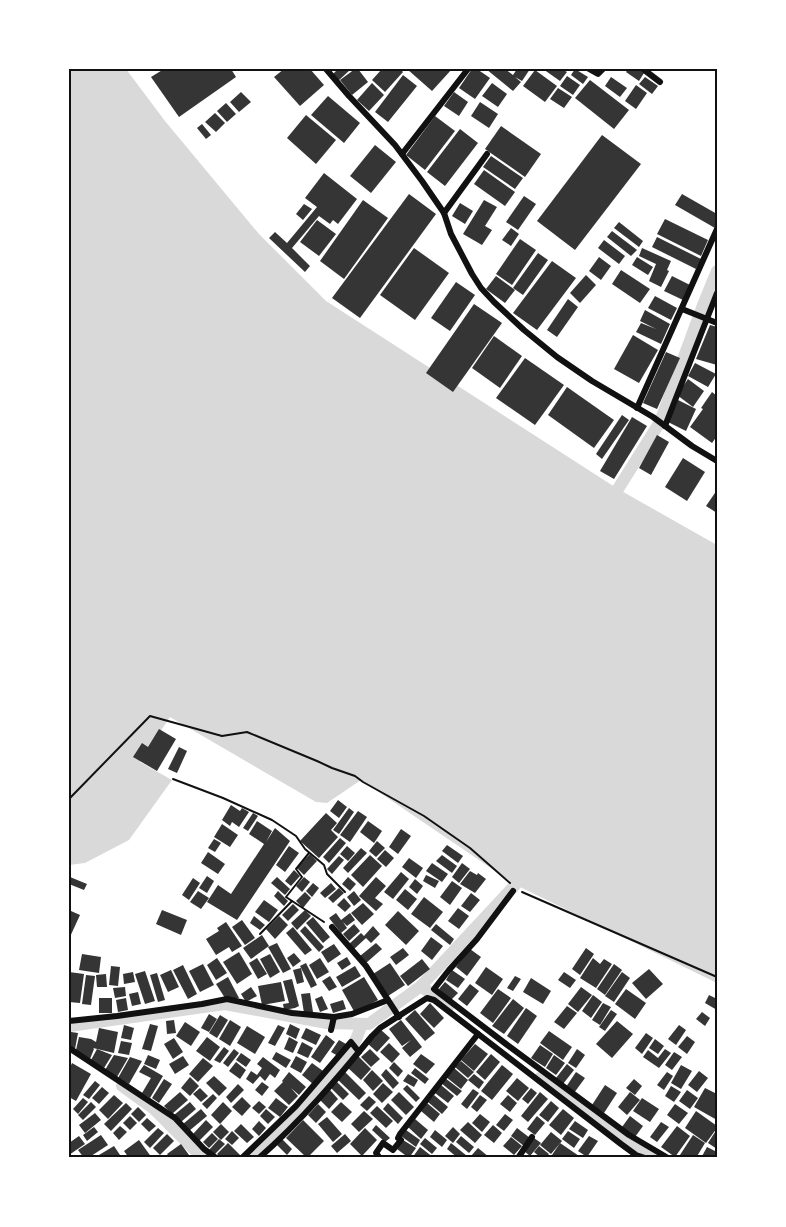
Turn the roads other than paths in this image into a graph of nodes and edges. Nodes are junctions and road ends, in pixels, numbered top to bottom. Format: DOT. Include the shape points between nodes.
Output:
graph roads {
  1 [pos="326,69"];
  2 [pos="468,69"];
  3 [pos="589,69"];
  4 [pos="603,69"];
  5 [pos="643,69"];
  6 [pos="660,82"];
  7 [pos="402,154"];
  8 [pos="487,154"];
  9 [pos="444,213"];
  10 [pos="717,229"];
  11 [pos="717,293"];
  12 [pos="682,309"];
  13 [pos="706,319"];
  14 [pos="717,323"];
  15 [pos="637,408"];
  16 [pos="665,426"];
  17 [pos="717,461"];
  18 [pos="515,891"];
  19 [pos="332,927"];
  20 [pos="434,989"];
  21 [pos="427,998"];
  22 [pos="388,1000"];
  23 [pos="334,1017"];
  24 [pos="399,1017"];
  25 [pos="69,1021"];
  26 [pos="331,1030"];
  27 [pos="478,1034"];
  28 [pos="69,1047"];
  29 [pos="359,1052"];
  30 [pos="522,1056"];
  31 [pos="516,1064"];
  32 [pos="582,1100"];
  33 [pos="296,1107"];
  34 [pos="575,1109"];
  35 [pos="304,1114"];
  36 [pos="532,1137"];
  37 [pos="635,1156"];
  38 [pos="216,1158"];
  39 [pos="242,1158"];
  40 [pos="259,1158"];
  41 [pos="380,1158"];
  42 [pos="518,1158"];
  43 [pos="644,1158"];
  44 [pos="668,1158"];
  1 -- 7 [label="street"];
  2 -- 7 [label="street"];
  3 -- 4 [label="street" via="598,74"];
  5 -- 6 [label="street"];
  7 -- 9 [label="street"];
  8 -- 9 [label="street"];
  9 -- 15 [label="street" via="461,255 494,302 556,357"];
  10 -- 12 [label="street"];
  11 -- 13 [label="street"];
  12 -- 13 [label="street"];
  12 -- 15 [label="street"];
  13 -- 14 [label="street"];
  13 -- 16 [label="street"];
  15 -- 16 [label="street"];
  16 -- 17 [label="street"];
  18 -- 20 [label="street"];
  19 -- 22 [label="street" via="366,966"];
  20 -- 21 [label="street"];
  20 -- 30 [label="street"];
  21 -- 24 [label="street"];
  21 -- 27 [label="street"];
  22 -- 23 [label="street"];
  22 -- 24 [label="street"];
  23 -- 25 [label="street" via="226,999"];
  23 -- 26 [label="street"];
  24 -- 29 [label="street" via="380,1028"];
  27 -- 31 [label="street"];
  27 -- 41 [label="street" via="400,1134 401,1140 393,1150 383,1143 376,1153"];
  28 -- 38 [label="street" via="163,1108"];
  29 -- 33 [label="street" via="351,1042"];
  29 -- 35 [label="street"];
  30 -- 31 [label="street"];
  30 -- 32 [label="street"];
  31 -- 34 [label="street"];
  32 -- 34 [label="street"];
  32 -- 44 [label="street"];
  33 -- 35 [label="street"];
  33 -- 39 [label="street"];
  34 -- 37 [label="street"];
  35 -- 40 [label="street"];
  36 -- 42 [label="street"];
  37 -- 43 [label="street"];
}
